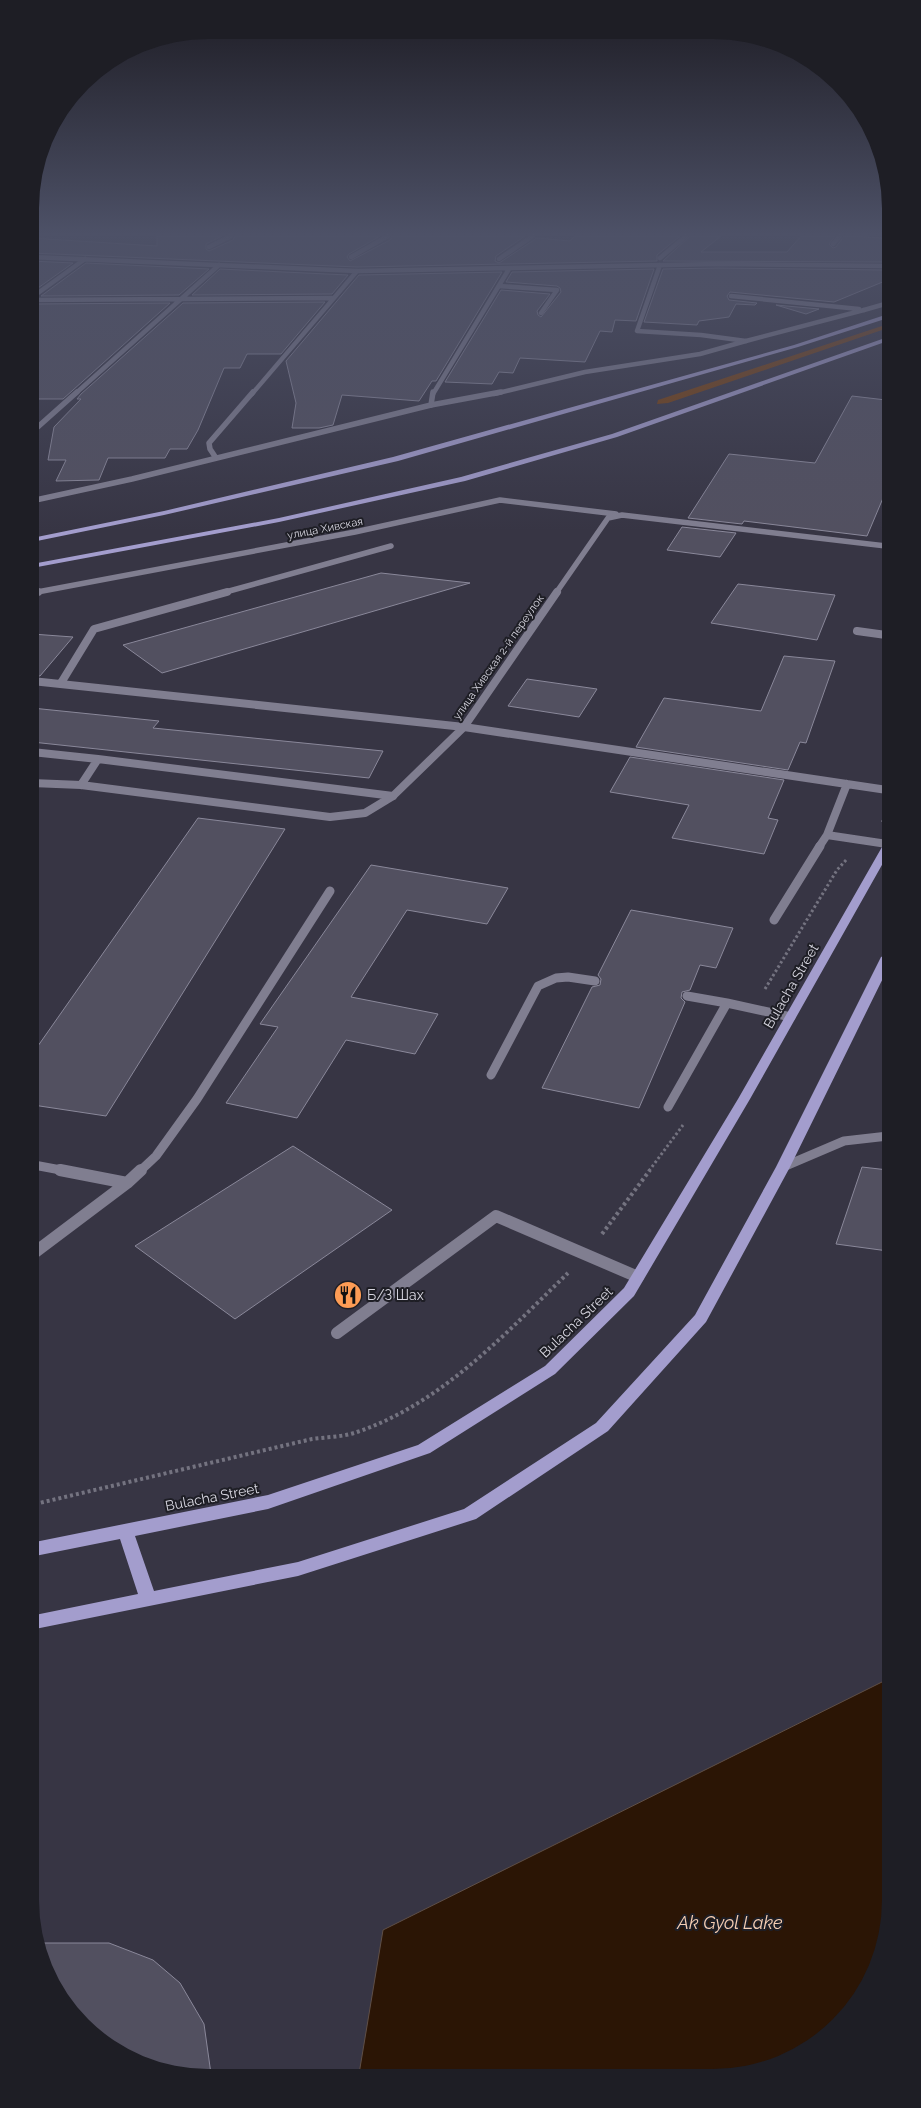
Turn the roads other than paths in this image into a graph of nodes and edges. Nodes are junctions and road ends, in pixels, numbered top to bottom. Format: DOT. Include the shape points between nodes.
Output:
graph roads {
  1 [pos="141,334"];
  2 [pos="301,334"];
  3 [pos="469,334"];
  4 [pos="691,334"];
  5 [pos="771,334"];
  6 [pos="830,334"];
  7 [pos="746,341"];
  8 [pos="882,341"];
  9 [pos="431,405"];
  10 [pos="39,426"];
  11 [pos="216,458"];
  12 [pos="39,500"];
  13 [pos="622,515"];
  14 [pos="39,539"];
  15 [pos="391,546"];
  16 [pos="882,546"];
  17 [pos="39,565"];
  18 [pos="39,592"];
  19 [pos="857,631"];
  20 [pos="882,634"];
  21 [pos="39,681"];
  22 [pos="61,683"];
  23 [pos="464,727"];
  24 [pos="39,753"];
  25 [pos="98,759"];
  26 [pos="39,783"];
  27 [pos="847,784"];
  28 [pos="81,785"];
  29 [pos="882,789"];
  30 [pos="393,796"];
  31 [pos="827,835"];
  32 [pos="882,844"];
  33 [pos="882,854"];
  34 [pos="330,891"];
  35 [pos="774,920"];
  36 [pos="882,968"];
  37 [pos="595,981"];
  38 [pos="687,996"];
  39 [pos="727,1003"];
  40 [pos="791,1018"];
  41 [pos="491,1075"];
  42 [pos="668,1107"];
  43 [pos="882,1137"];
  44 [pos="39,1166"];
  45 [pos="783,1167"];
  46 [pos="127,1183"];
  47 [pos="39,1249"];
  48 [pos="638,1277"];
  49 [pos="337,1333"];
  50 [pos="126,1530"];
  51 [pos="39,1548"];
  52 [pos="149,1600"];
  53 [pos="39,1621"];
  1 -- 10 [label="street"];
  2 -- 11 [label="street" via="209,443"];
  3 -- 9 [label="street" via="433,391"];
  4 -- 7 [label="street"];
  5 -- 7 [label="street"];
  6 -- 14 [label="main road" via="395,459"];
  7 -- 9 [label="street" via="700,354 584,372 519,389"];
  8 -- 17 [label="main road" via="647,424 514,466 262,524"];
  9 -- 11 [label="street"];
  11 -- 12 [label="street"];
  13 -- 16 [label="street, улица Хивская"];
  13 -- 18 [label="street, улица Хивская" via="500,500 355,532"];
  13 -- 23 [label="street, улица Хивская 2-й переулок" via="608,518"];
  15 -- 22 [label="street" via="94,629"];
  19 -- 20 [label="street"];
  21 -- 22 [label="street"];
  22 -- 23 [label="street"];
  23 -- 27 [label="street"];
  23 -- 30 [label="street, улица Хивская 2-й переулок"];
  24 -- 25 [label="street"];
  25 -- 28 [label="street"];
  25 -- 30 [label="street"];
  26 -- 28 [label="street, улица Хивская 2-й переулок"];
  27 -- 29 [label="street"];
  27 -- 31 [label="street"];
  28 -- 30 [label="street, улица Хивская 2-й переулок" via="330,817 365,813"];
  31 -- 32 [label="street"];
  31 -- 35 [label="street"];
  33 -- 40 [label="main road, Bulacha Street"];
  34 -- 46 [label="street" via="197,1099 156,1156"];
  36 -- 45 [label="main road"];
  37 -- 41 [label="street" via="556,978 538,986"];
  38 -- 39 [label="street"];
  39 -- 40 [label="street"];
  39 -- 42 [label="street"];
  40 -- 48 [label="main road, Bulacha Street"];
  43 -- 45 [label="street" via="844,1141"];
  44 -- 46 [label="street"];
  45 -- 52 [label="main road" via="701,1318 602,1427 470,1514 298,1569"];
  46 -- 47 [label="street"];
  48 -- 49 [label="street" via="496,1216"];
  48 -- 50 [label="main road, Bulacha Street" via="629,1292 550,1370 424,1448 268,1502"];
  50 -- 51 [label="main road, Bulacha Street"];
  50 -- 52 [label="main road"];
  52 -- 53 [label="main road"];
}
